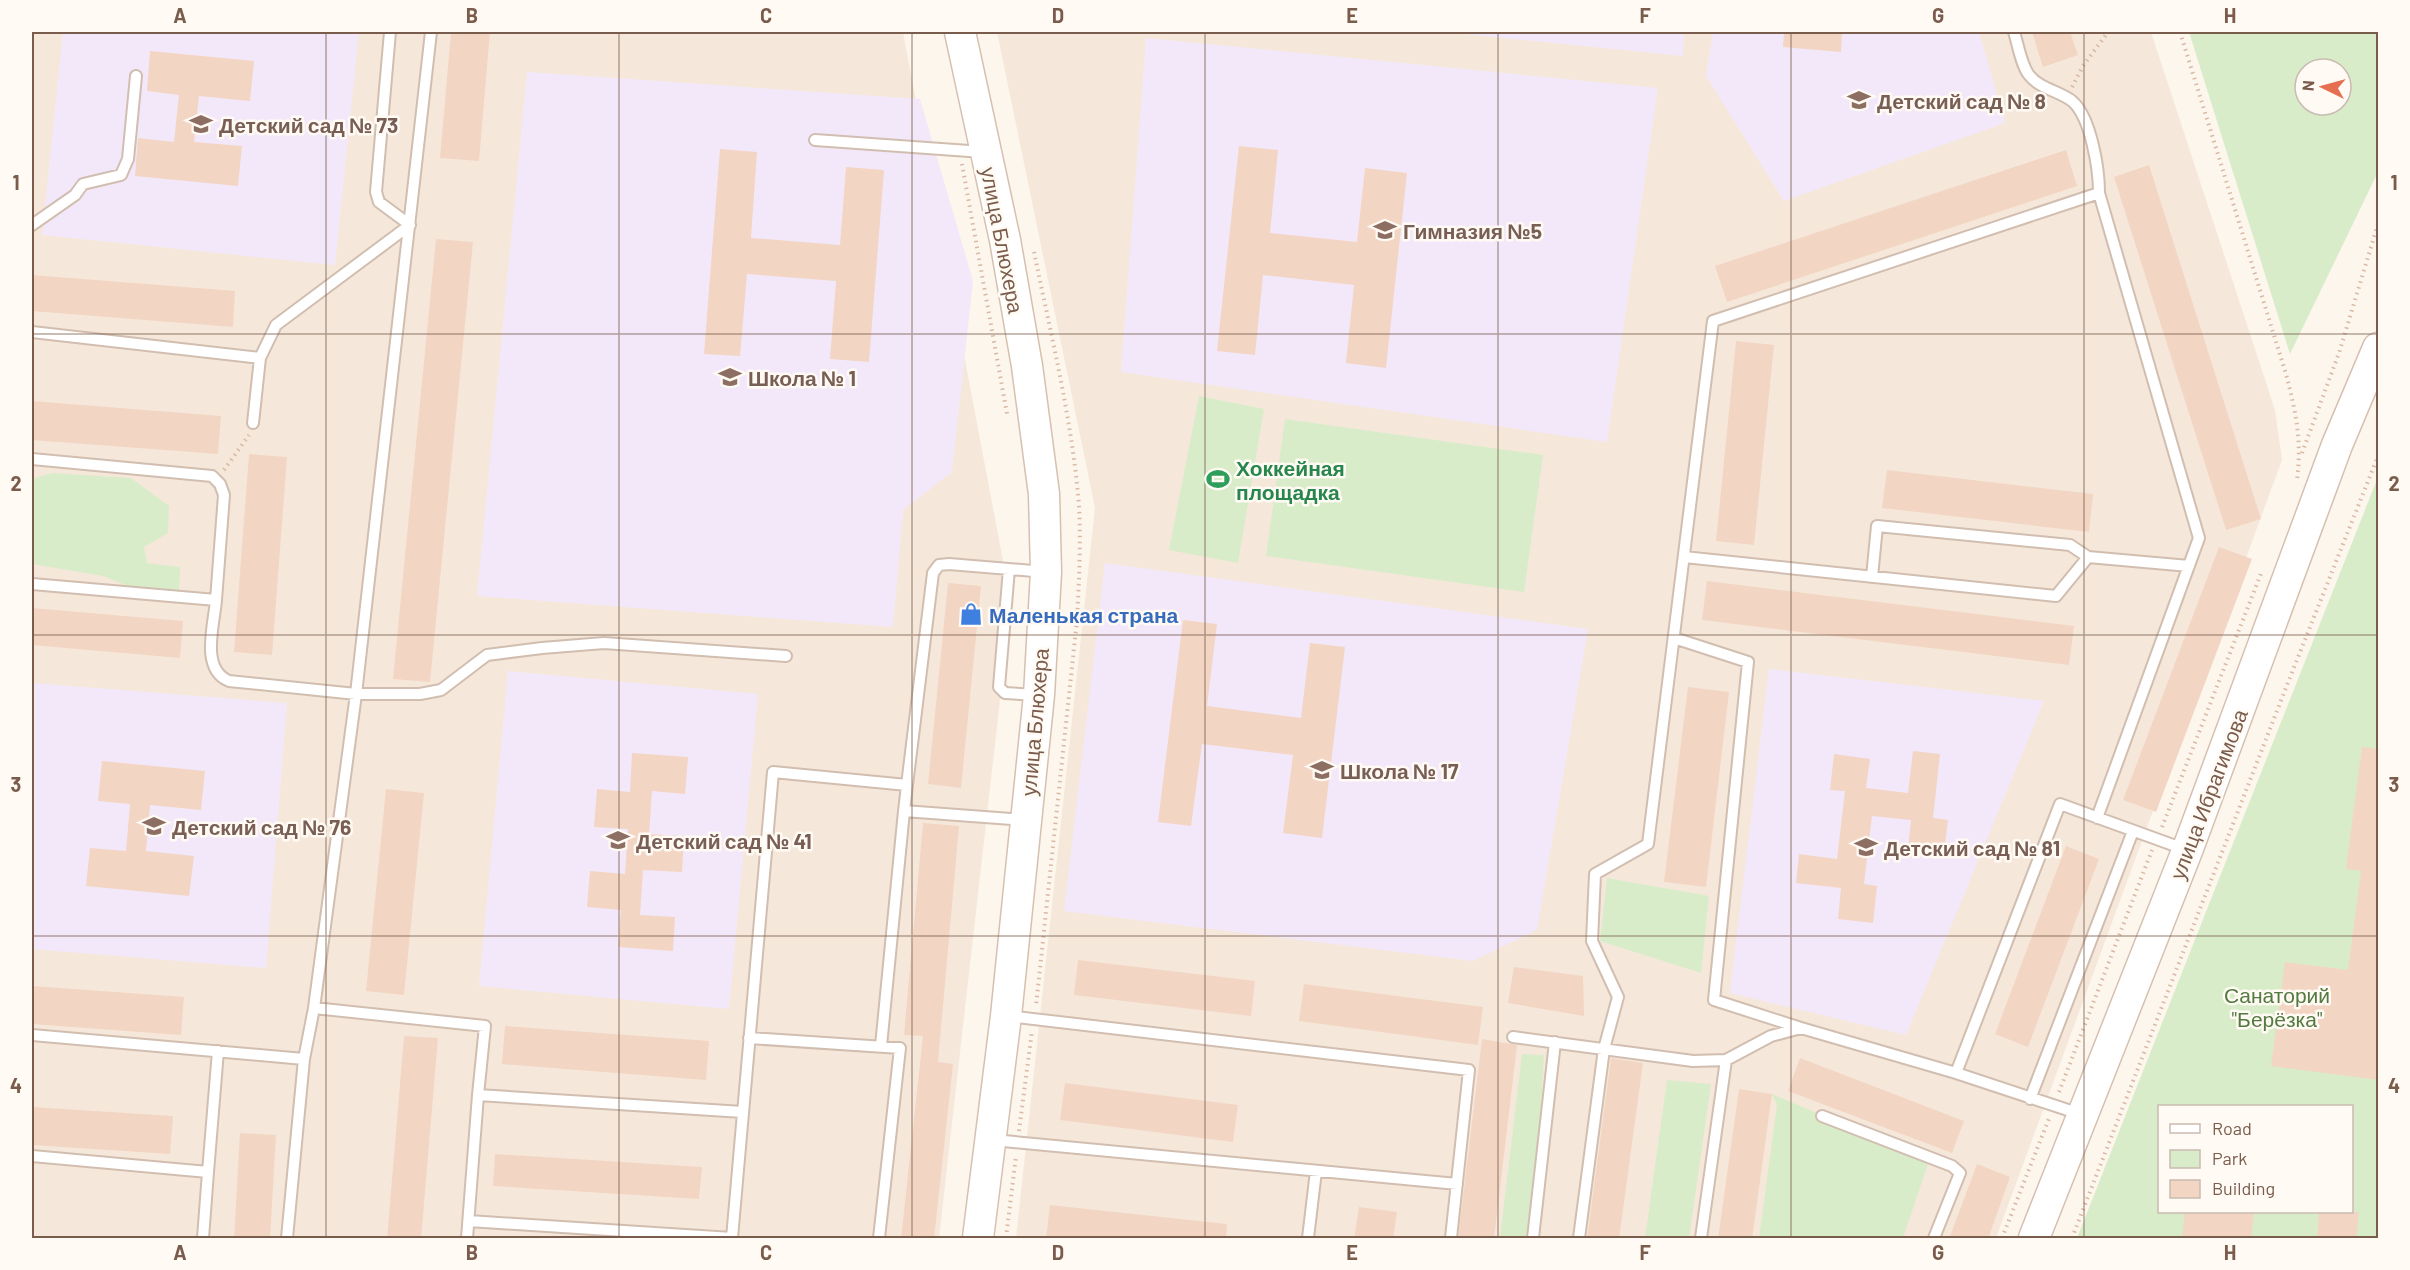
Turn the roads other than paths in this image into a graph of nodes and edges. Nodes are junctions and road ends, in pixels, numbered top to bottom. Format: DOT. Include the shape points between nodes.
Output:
graph roads {
  1 [pos="390,32"];
  2 [pos="431,32"];
  3 [pos="960,32"];
  4 [pos="2014,32"];
  5 [pos="136,76"];
  6 [pos="815,140"];
  7 [pos="986,153"];
  8 [pos="2098,193"];
  9 [pos="32,225"];
  10 [pos="410,225"];
  11 [pos="32,332"];
  12 [pos="2379,348"];
  13 [pos="260,358"];
  14 [pos="253,423"];
  15 [pos="32,459"];
  16 [pos="1684,556"];
  17 [pos="2088,557"];
  18 [pos="2189,566"];
  19 [pos="1009,568"];
  20 [pos="1046,572"];
  21 [pos="1872,577"];
  22 [pos="32,584"];
  23 [pos="216,600"];
  24 [pos="1674,638"];
  25 [pos="786,656"];
  26 [pos="356,694"];
  27 [pos="1038,696"];
  28 [pos="907,784"];
  29 [pos="904,811"];
  30 [pos="2097,818"];
  31 [pos="1024,820"];
  32 [pos="2133,831"];
  33 [pos="2187,851"];
  34 [pos="314,1008"];
  35 [pos="1006,1016"];
  36 [pos="1801,1028"];
  37 [pos="32,1035"];
  38 [pos="1513,1036"];
  39 [pos="749,1038"];
  40 [pos="1555,1042"];
  41 [pos="881,1046"];
  42 [pos="1604,1049"];
  43 [pos="218,1051"];
  44 [pos="304,1059"];
  45 [pos="1726,1059"];
  46 [pos="1956,1073"];
  47 [pos="478,1095"];
  48 [pos="2030,1099"];
  49 [pos="743,1112"];
  50 [pos="2083,1115"];
  51 [pos="1822,1116"];
  52 [pos="990,1140"];
  53 [pos="32,1156"];
  54 [pos="1316,1171"];
  55 [pos="208,1172"];
  56 [pos="1457,1184"];
  57 [pos="469,1221"];
  58 [pos="732,1238"];
  59 [pos="203,1239"];
  60 [pos="287,1239"];
  61 [pos="467,1239"];
  62 [pos="879,1239"];
  63 [pos="978,1239"];
  64 [pos="1308,1239"];
  65 [pos="1451,1239"];
  66 [pos="1533,1239"];
  67 [pos="1579,1239"];
  68 [pos="1701,1239"];
  69 [pos="1934,1239"];
  70 [pos="2034,1239"];
  1 -- 10 [label="lane" via="376,192 380,202"];
  2 -- 10 [label="lane"];
  3 -- 7 [label="street, улица Блюхера"];
  4 -- 8 [label="lane" via="2028,74 2073,102 2085,121 2099,169"];
  5 -- 9 [label="lane" via="128,159 122,175 83,184 75,195"];
  6 -- 7 [label="lane"];
  7 -- 20 [label="street, улица Блюхера" via="1029,378 1044,494"];
  8 -- 16 [label="lane" via="1713,321"];
  8 -- 18 [label="lane" via="2199,538"];
  10 -- 13 [label="lane" via="276,325"];
  10 -- 26 [label="lane"];
  11 -- 13 [label="lane"];
  12 -- 33 [label="street, улица Ибрагимова" via="2337,445"];
  13 -- 14 [label="lane"];
  15 -- 23 [label="lane" via="203,474 216,480 224,495"];
  16 -- 21 [label="lane"];
  16 -- 24 [label="lane"];
  17 -- 18 [label="lane"];
  17 -- 21 [label="lane" via="2056,596"];
  17 -- 21 [label="lane" via="2070,545 1877,526"];
  18 -- 30 [label="lane"];
  19 -- 20 [label="lane"];
  19 -- 27 [label="lane" via="999,687 1005,693"];
  19 -- 28 [label="lane" via="949,564 939,566 933,573"];
  20 -- 27 [label="street, улица Блюхера"];
  22 -- 23 [label="lane"];
  23 -- 26 [label="lane" via="212,666 218,677"];
  24 -- 36 [label="lane" via="1748,662 1714,1000"];
  24 -- 42 [label="lane" via="1648,844 1595,874 1592,941 1618,997"];
  25 -- 26 [label="lane" via="604,643 542,648 487,655 441,690 420,694"];
  26 -- 34 [label="lane"];
  27 -- 31 [label="street, улица Блюхера"];
  28 -- 29 [label="lane"];
  28 -- 39 [label="lane" via="773,772"];
  29 -- 31 [label="lane"];
  29 -- 41 [label="lane"];
  30 -- 32 [label="lane"];
  30 -- 46 [label="lane" via="2060,804"];
  31 -- 35 [label="street, улица Блюхера"];
  32 -- 33 [label="lane"];
  32 -- 48 [label="lane"];
  33 -- 50 [label="street, улица Ибрагимова"];
  34 -- 44 [label="lane"];
  34 -- 47 [label="lane" via="485,1026"];
  35 -- 52 [label="street, улица Блюхера"];
  35 -- 56 [label="lane" via="1469,1070"];
  36 -- 45 [label="lane" via="1771,1036"];
  36 -- 46 [label="lane"];
  37 -- 43 [label="lane"];
  38 -- 40 [label="lane"];
  39 -- 41 [label="lane"];
  39 -- 49 [label="lane"];
  40 -- 42 [label="lane"];
  40 -- 66 [label="lane"];
  41 -- 62 [label="lane" via="900,1048"];
  42 -- 45 [label="lane" via="1693,1061"];
  42 -- 67 [label="lane"];
  43 -- 44 [label="lane"];
  43 -- 55 [label="lane"];
  44 -- 60 [label="lane"];
  45 -- 68 [label="lane"];
  46 -- 48 [label="lane"];
  47 -- 49 [label="lane"];
  47 -- 57 [label="lane"];
  48 -- 50 [label="lane"];
  49 -- 58 [label="lane"];
  50 -- 70 [label="street, улица Ибрагимова"];
  51 -- 69 [label="lane" via="1952,1166 1960,1173"];
  52 -- 54 [label="lane"];
  52 -- 63 [label="street, улица Блюхера"];
  53 -- 55 [label="lane"];
  54 -- 56 [label="lane"];
  54 -- 64 [label="lane"];
  55 -- 59 [label="lane"];
  56 -- 65 [label="lane"];
  57 -- 58 [label="lane"];
  57 -- 61 [label="lane"];
}
